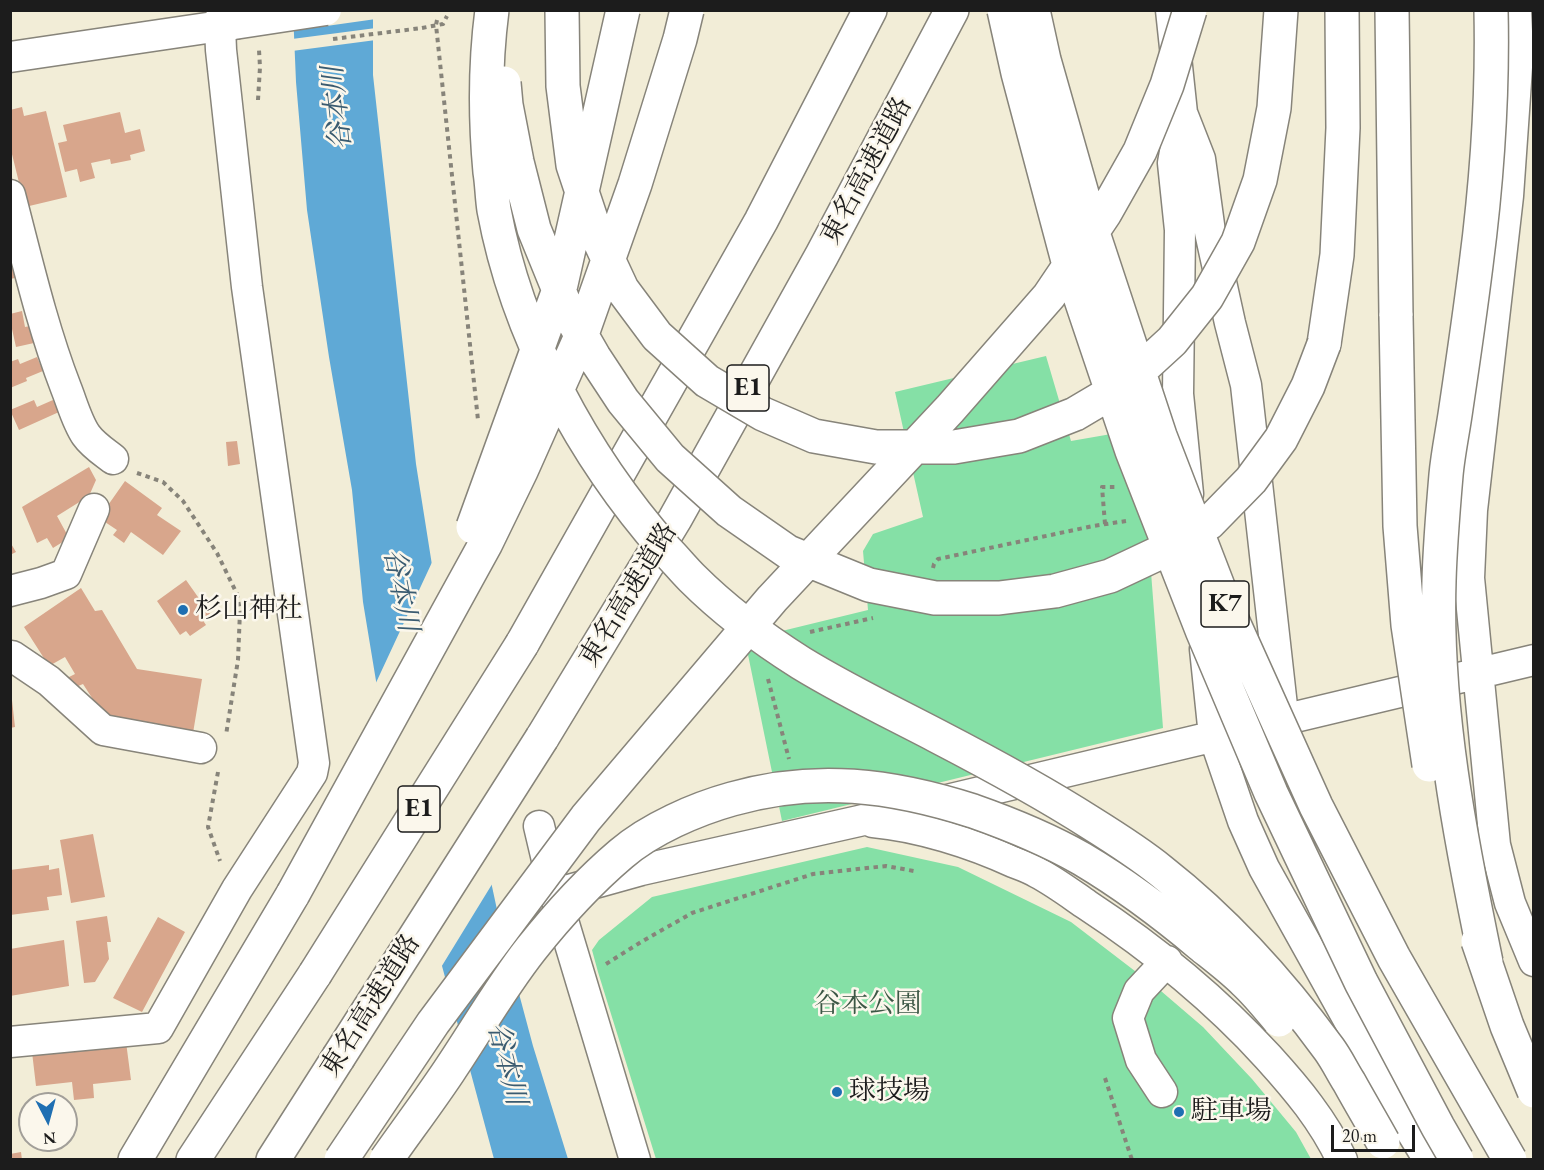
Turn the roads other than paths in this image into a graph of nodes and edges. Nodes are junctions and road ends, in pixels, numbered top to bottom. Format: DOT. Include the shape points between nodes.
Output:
graph roads {
  1 [pos="326,10"];
  2 [pos="492,10"];
  3 [pos="500,10"];
  4 [pos="562,10"];
  5 [pos="623,10"];
  6 [pos="687,10"];
  7 [pos="870,10"];
  8 [pos="1004,10"];
  9 [pos="1033,10"];
  10 [pos="1171,10"];
  11 [pos="1190,10"];
  12 [pos="1281,10"];
  13 [pos="1342,10"];
  14 [pos="1392,10"];
  15 [pos="1491,10"];
  16 [pos="1516,10"];
  17 [pos="225,20"];
  18 [pos="947,21"];
  19 [pos="10,57"];
  20 [pos="1182,113"];
  21 [pos="10,195"];
  22 [pos="23,296"];
  23 [pos="113,459"];
  24 [pos="93,508"];
  25 [pos="10,591"];
  26 [pos="428,646"];
  27 [pos="10,656"];
  28 [pos="1533,660"];
  29 [pos="1478,673"];
  30 [pos="1282,720"];
  31 [pos="1214,736"];
  32 [pos="215,751"];
  33 [pos="859,821"];
  34 [pos="538,826"];
  35 [pos="555,894"];
  36 [pos="1167,961"];
  37 [pos="1533,961"];
  38 [pos="1486,962"];
  39 [pos="10,1042"];
  40 [pos="1533,1091"];
  41 [pos="1162,1092"];
  42 [pos="1389,1151"];
  43 [pos="135,1160"];
  44 [pos="193,1160"];
  45 [pos="273,1160"];
  46 [pos="341,1160"];
  47 [pos="386,1160"];
  48 [pos="635,1160"];
  49 [pos="1342,1160"];
  50 [pos="1430,1160"];
  51 [pos="1457,1160"];
  52 [pos="1510,1160"];
  53 [pos="1521,1160"];
  1 -- 17 [label="street, bridge"];
  2 -- 42 [label="highway, bridge" via="486,96 488,151 494,208 507,263 556,387 602,467 639,519 690,577 734,616 799,662 1054,800 1158,868 1195,899 1263,966 1331,1052"];
  3 -- 13 [label="highway, bridge" via="506,105 534,229 567,310 594,357 670,458 729,512 788,552 869,585 935,598 999,598 1055,591 1110,576 1161,552 1209,523 1251,480 1281,439 1324,344 1337,255 1343,128"];
  4 -- 12 [label="highway, bridge" via="563,86 573,165 595,231 622,289 657,336 707,381 763,414 814,436 876,447 954,447 1019,436 1075,414 1124,385 1172,341 1207,297 1238,242 1260,180 1274,108"];
  5 -- 26 [label="highway, bridge" via="561,284"];
  6 -- 26 [label="highway, bridge" via="635,184 582,334 491,533"];
  7 -- 44 [label="highway, E1, bridge" via="761,221 522,644"];
  8 -- 51 [label="highway, K7, bridge" via="1068,261 1132,451 1198,620 1271,793 1361,982"];
  9 -- 52 [label="highway, K7, bridge" via="1094,236 1161,436 1224,602 1327,826 1394,958"];
  10 -- 20 [label="street"];
  11 -- 46 [label="highway, bridge" via="1167,85 1140,151 1105,213 1049,296 950,409 772,599 586,818 433,1023"];
  14 -- 38 [label="highway, bridge" via="1400,526 1408,625 1438,813 1449,857"];
  15 -- 38 [label="highway, bridge" via="1490,121 1484,193 1446,473 1438,640 1448,753"];
  16 -- 29 [label="street" via="1518,53 1508,196 1472,510 1469,578"];
  17 -- 19 [label="street"];
  17 -- 39 [label="street" via="222,62 247,287 314,763 158,1028"];
  18 -- 45 [label="highway, 東名高速道路 / E1, bridge" via="675,519 542,738"];
  20 -- 30 [label="street" via="1200,159 1210,232 1246,386"];
  20 -- 31 [label="street" via="1173,163 1180,230 1178,394"];
  21 -- 22 [label="street"];
  22 -- 23 [label="street" via="86,434"];
  24 -- 25 [label="street" via="66,574"];
  26 -- 43 [label="highway, bridge" via="293,894"];
  27 -- 32 [label="street" via="49,681 103,730"];
  28 -- 29 [label="street"];
  29 -- 30 [label="street"];
  29 -- 37 [label="street" via="1495,845 1510,903"];
  30 -- 31 [label="street"];
  30 -- 53 [label="street" via="1310,802 1346,874"];
  31 -- 33 [label="street"];
  31 -- 50 [label="street" via="1264,868"];
  33 -- 35 [label="street" via="641,870"];
  33 -- 36 [label="street" via="942,836 992,852 1038,873"];
  34 -- 35 [label="street"];
  35 -- 48 [label="street"];
  36 -- 41 [label="street" via="1140,991 1128,1018 1141,1060"];
  36 -- 49 [label="street" via="1220,1007 1297,1090 1331,1136"];
  38 -- 40 [label="highway, bridge"];
  42 -- 47 [label="highway, bridge" via="1246,982 1122,884 1080,858 993,818 892,790 829,785 778,789 711,805 623,852 573,900 530,950"];
}
